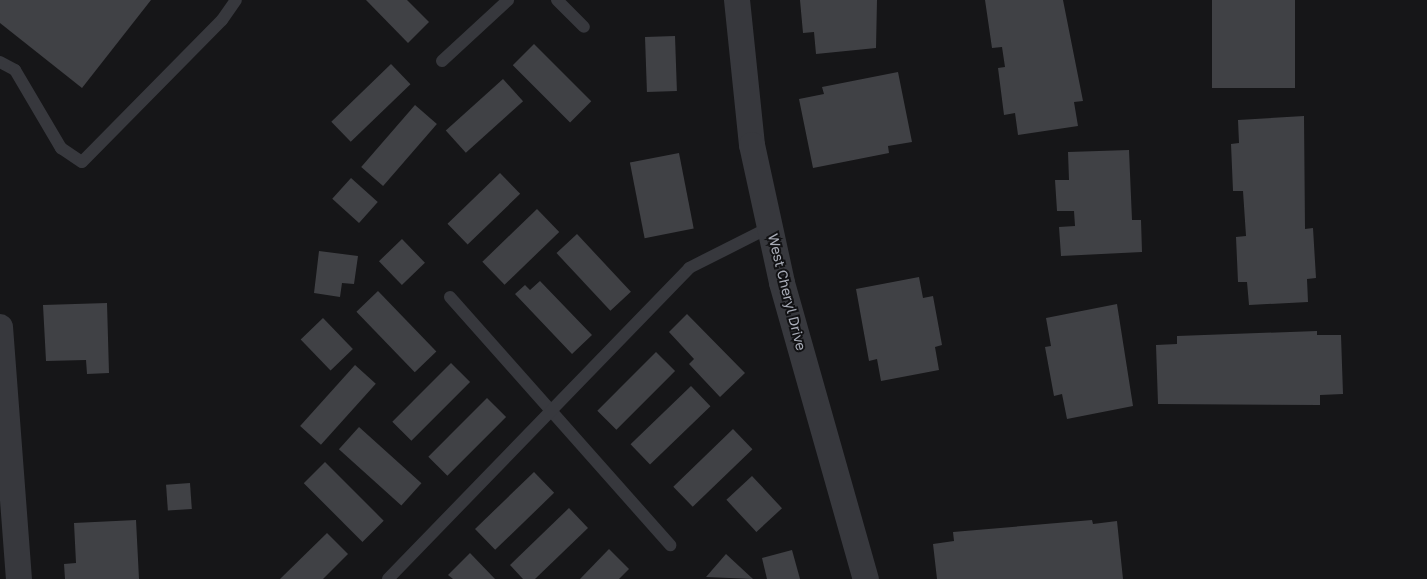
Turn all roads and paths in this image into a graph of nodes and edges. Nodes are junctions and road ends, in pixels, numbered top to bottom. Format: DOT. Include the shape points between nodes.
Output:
graph roads {
  1 [pos="236,0"];
  2 [pos="508,0"];
  3 [pos="557,0"];
  4 [pos="737,0"];
  5 [pos="584,27"];
  6 [pos="442,61"];
  7 [pos="0,62"];
  8 [pos="770,227"];
  9 [pos="450,297"];
  10 [pos="0,327"];
  11 [pos="552,408"];
  12 [pos="670,545"];
  13 [pos="19,579"];
  14 [pos="388,579"];
  15 [pos="866,579"];
  1 -- 7 [label="lane" via="222,20 82,162 60,148 14,70"];
  2 -- 6 [label="lane"];
  3 -- 5 [label="lane"];
  4 -- 8 [label="street, West Cheryl Drive" via="752,145"];
  8 -- 11 [label="lane" via="688,268"];
  8 -- 15 [label="street, West Cheryl Drive"];
  9 -- 11 [label="lane"];
  10 -- 13 [label="street"];
  11 -- 12 [label="lane"];
  11 -- 14 [label="lane"];
}
